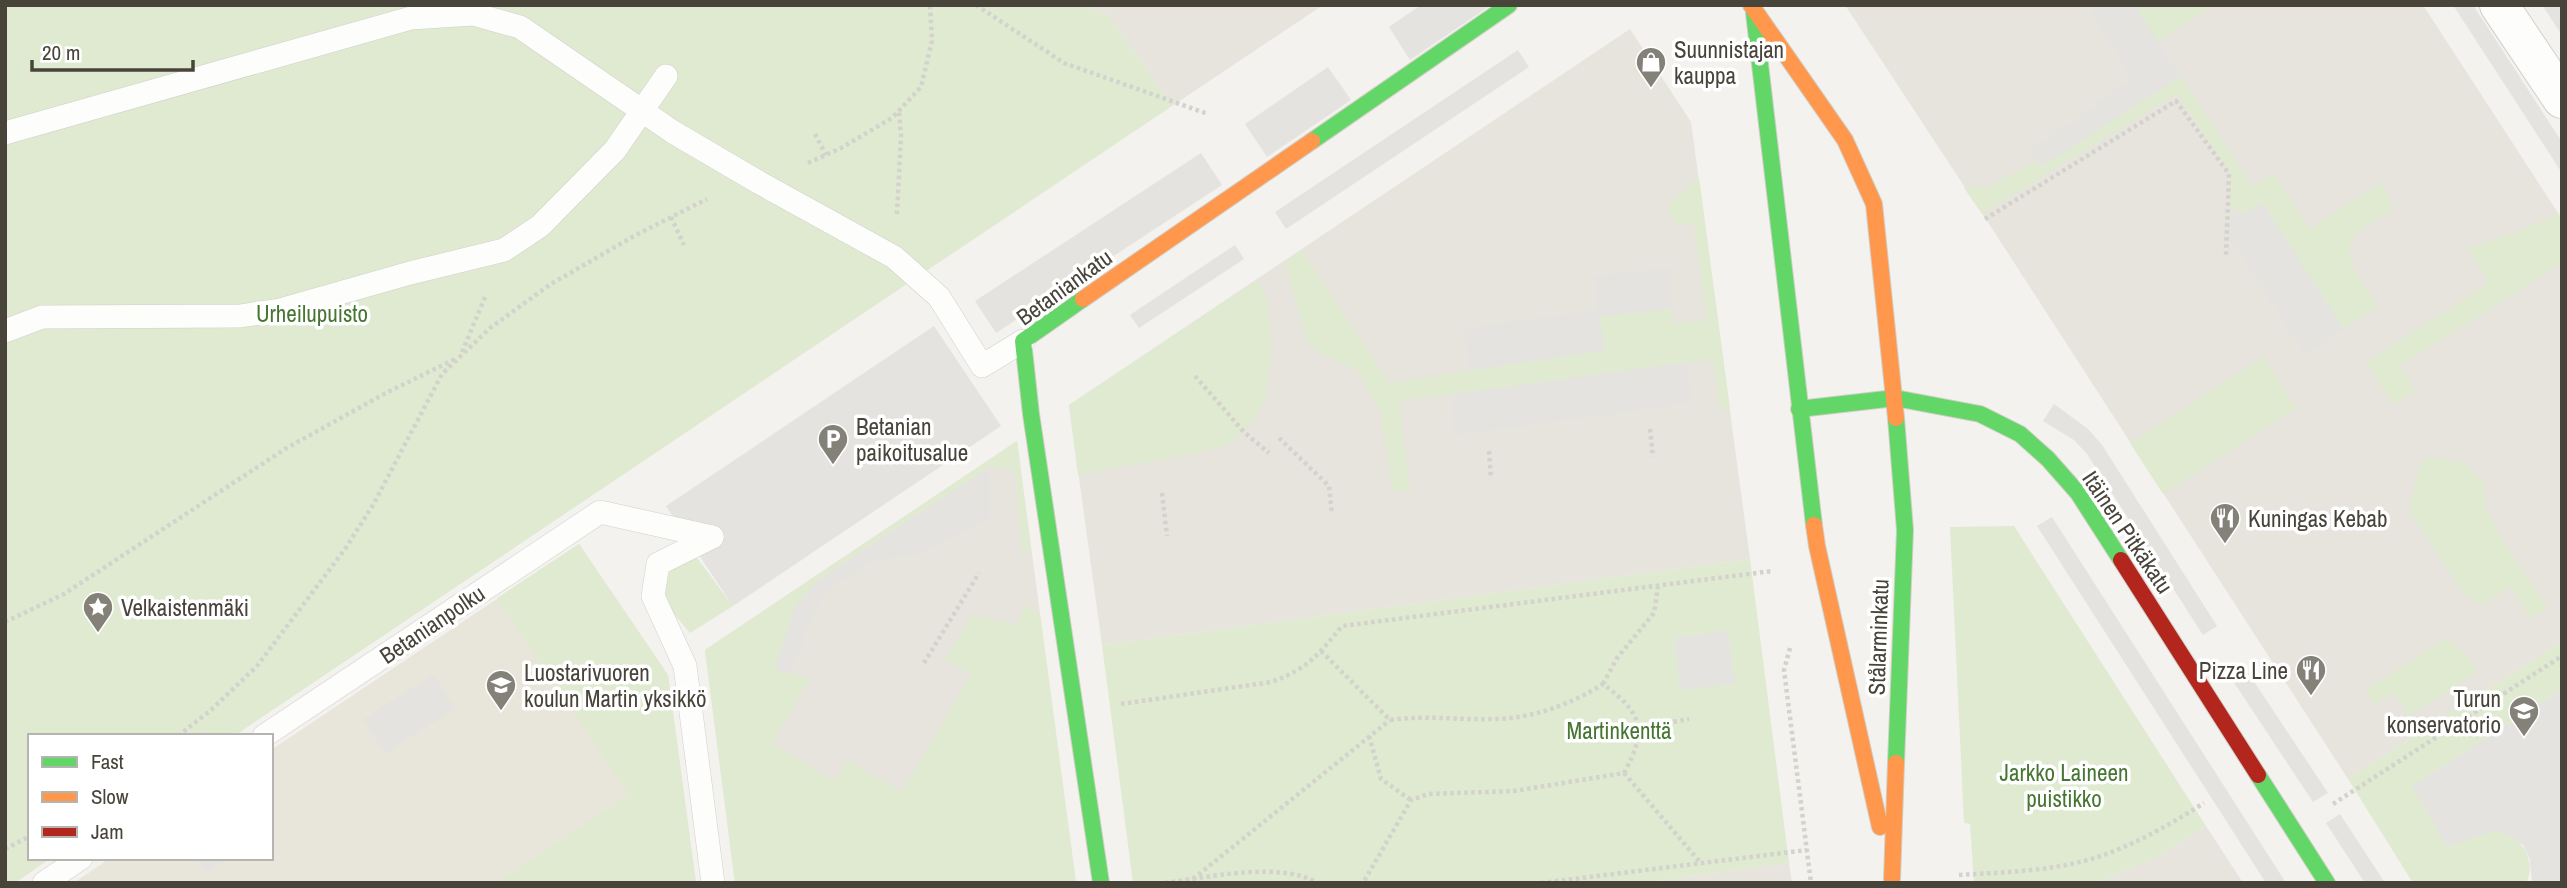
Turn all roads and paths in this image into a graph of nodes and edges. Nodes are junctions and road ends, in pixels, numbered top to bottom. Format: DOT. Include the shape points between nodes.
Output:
graph roads {
  1 [pos="930,5"];
  2 [pos="976,5"];
  3 [pos="1509,5"];
  4 [pos="2499,5"];
  5 [pos="1752,8"];
  6 [pos="666,76"];
  7 [pos="2562,99"];
  8 [pos="644,111"];
  9 [pos="899,111"];
  10 [pos="1208,114"];
  11 [pos="5,133"];
  12 [pos="815,134"];
  13 [pos="826,155"];
  14 [pos="760,183"];
  15 [pos="671,217"];
  16 [pos="1985,219"];
  17 [pos="684,245"];
  18 [pos="504,250"];
  19 [pos="2227,255"];
  20 [pos="894,257"];
  21 [pos="5,331"];
  22 [pos="1023,341"];
  23 [pos="461,356"];
  24 [pos="1195,376"];
  25 [pos="1895,398"];
  26 [pos="1799,409"];
  27 [pos="1650,429"];
  28 [pos="1279,439"];
  29 [pos="1489,451"];
  30 [pos="1269,453"];
  31 [pos="1653,457"];
  32 [pos="1491,479"];
  33 [pos="1162,493"];
  34 [pos="1332,514"];
  35 [pos="1167,536"];
  36 [pos="1772,571"];
  37 [pos="979,573"];
  38 [pos="1658,586"];
  39 [pos="5,622"];
  40 [pos="1321,651"];
  41 [pos="2562,656"];
  42 [pos="924,663"];
  43 [pos="1784,670"];
  44 [pos="1603,684"];
  45 [pos="1128,704"];
  46 [pos="1689,719"];
  47 [pos="1390,720"];
  48 [pos="1639,728"];
  49 [pos="181,734"];
  50 [pos="267,734"];
  51 [pos="1369,736"];
  52 [pos="1624,773"];
  53 [pos="2343,797"];
  54 [pos="1411,800"];
  55 [pos="2204,803"];
  56 [pos="28,837"];
  57 [pos="5,849"];
  58 [pos="1807,850"];
  59 [pos="78,860"];
  60 [pos="1700,862"];
  61 [pos="1959,875"];
  62 [pos="1193,879"];
  63 [pos="1892,881"];
  64 [pos="44,883"];
  65 [pos="713,883"];
  66 [pos="1101,883"];
  67 [pos="1165,883"];
  68 [pos="1318,883"];
  69 [pos="1363,883"];
  70 [pos="1541,883"];
  71 [pos="1811,883"];
  72 [pos="2327,883"];
  1 -- 9 [label="path" via="932,41 921,87"];
  2 -- 10 [label="path" via="1064,63"];
  3 -- 22 [label="street, Betaniankatu"];
  4 -- 7 [label="street"];
  5 -- 25 [label="street" via="1845,140 1874,204"];
  5 -- 26 [label="street"];
  6 -- 8 [label="lane"];
  8 -- 11 [label="lane" via="520,27 473,14 411,18"];
  8 -- 14 [label="lane"];
  8 -- 18 [label="lane" via="615,150 540,226"];
  9 -- 13 [label="path"];
  9 -- 20 [label="path"];
  12 -- 13 [label="path"];
  13 -- 14 [label="path"];
  14 -- 15 [label="path" via="705,199"];
  14 -- 20 [label="lane"];
  15 -- 17 [label="path"];
  15 -- 23 [label="path" via="551,284 490,328"];
  16 -- 19 [label="path" via="2176,101 2229,174"];
  18 -- 21 [label="lane" via="280,310 240,316 42,317"];
  18 -- 23 [label="path"];
  20 -- 22 [label="lane" via="939,297 982,366"];
  22 -- 66 [label="street, Betaniankatu"];
  23 -- 39 [label="path" via="285,449 64,594"];
  23 -- 49 [label="path" via="442,374 345,549 257,666"];
  24 -- 30 [label="path"];
  25 -- 26 [label="street, Itäinen Pitkäkatu"];
  25 -- 63 [label="street, Stålarminkatu" via="1905,530"];
  25 -- 72 [label="street, Itäinen Pitkäkatu" via="1980,414 2020,434 2078,493"];
  26 -- 63 [label="street, Stålarminkatu" via="1817,546"];
  27 -- 31 [label="path"];
  28 -- 34 [label="path" via="1329,486"];
  29 -- 32 [label="path"];
  33 -- 35 [label="path"];
  36 -- 38 [label="path"];
  37 -- 42 [label="path"];
  38 -- 40 [label="path" via="1342,626"];
  38 -- 44 [label="path" via="1654,613 1617,658"];
  40 -- 45 [label="path" via="1304,668 1271,682"];
  40 -- 47 [label="path"];
  41 -- 53 [label="path"];
  43 -- 58 [label="path"];
  44 -- 47 [label="path" via="1585,696 1527,716"];
  44 -- 48 [label="path" via="1636,714"];
  46 -- 48 [label="path"];
  47 -- 51 [label="path"];
  48 -- 52 [label="path" via="1635,752"];
  50 -- 65 [label="lane, Betanianpolku" via="600,512 712,537 658,564 653,596 685,666"];
  51 -- 54 [label="path" via="1381,779"];
  51 -- 62 [label="path"];
  52 -- 54 [label="path" via="1514,791 1428,794"];
  52 -- 60 [label="path"];
  54 -- 69 [label="path"];
  55 -- 61 [label="path" via="2135,842 2097,857 2053,868"];
  56 -- 57 [label="path"];
  58 -- 60 [label="path"];
  58 -- 71 [label="path"];
  59 -- 64 [label="lane"];
  60 -- 70 [label="path"];
  62 -- 67 [label="path"];
  62 -- 68 [label="path" via="1270,871 1296,873"];
}
